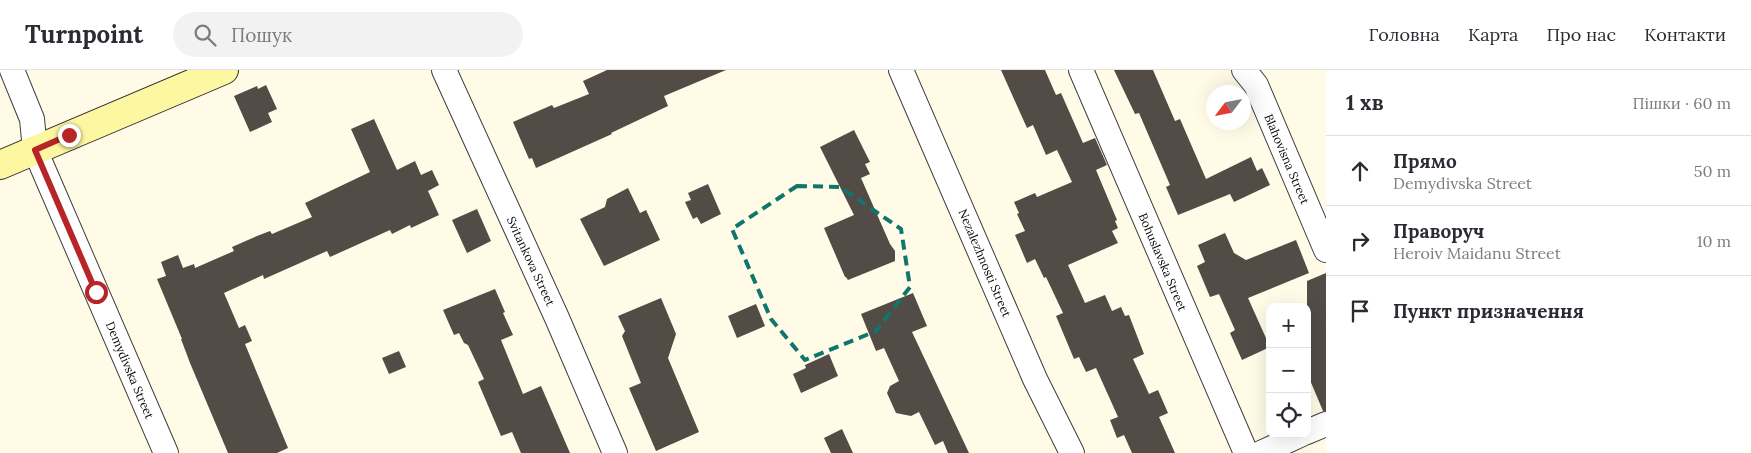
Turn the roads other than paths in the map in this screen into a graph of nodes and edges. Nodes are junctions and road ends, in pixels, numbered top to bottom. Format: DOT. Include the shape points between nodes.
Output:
graph roads {
  1 [pos="12,70"];
  2 [pos="224,70"];
  3 [pos="444,70"];
  4 [pos="901,70"];
  5 [pos="1081,70"];
  6 [pos="1244,70"];
  7 [pos="35,150"];
  8 [pos="0,165"];
  9 [pos="1326,250"];
  10 [pos="1326,424"];
  11 [pos="1311,430"];
  12 [pos="1293,438"];
  13 [pos="166,453"];
  14 [pos="615,453"];
  15 [pos="1072,453"];
  16 [pos="1246,453"];
  17 [pos="1261,453"];
  1 -- 7 [label="street, Demydivska Street" via="32,119"];
  2 -- 7 [label="street"];
  3 -- 14 [label="street, Svitankova Street"];
  4 -- 15 [label="street, Nezalezhnosti Street" via="1035,379"];
  5 -- 16 [label="street, Bohuslavska Street"];
  6 -- 9 [label="street, Blahovisna Street" via="1256,85"];
  7 -- 8 [label="street"];
  7 -- 13 [label="street, Demydivska Street"];
  10 -- 11 [label="street"];
  12 -- 17 [label="street"];
}
